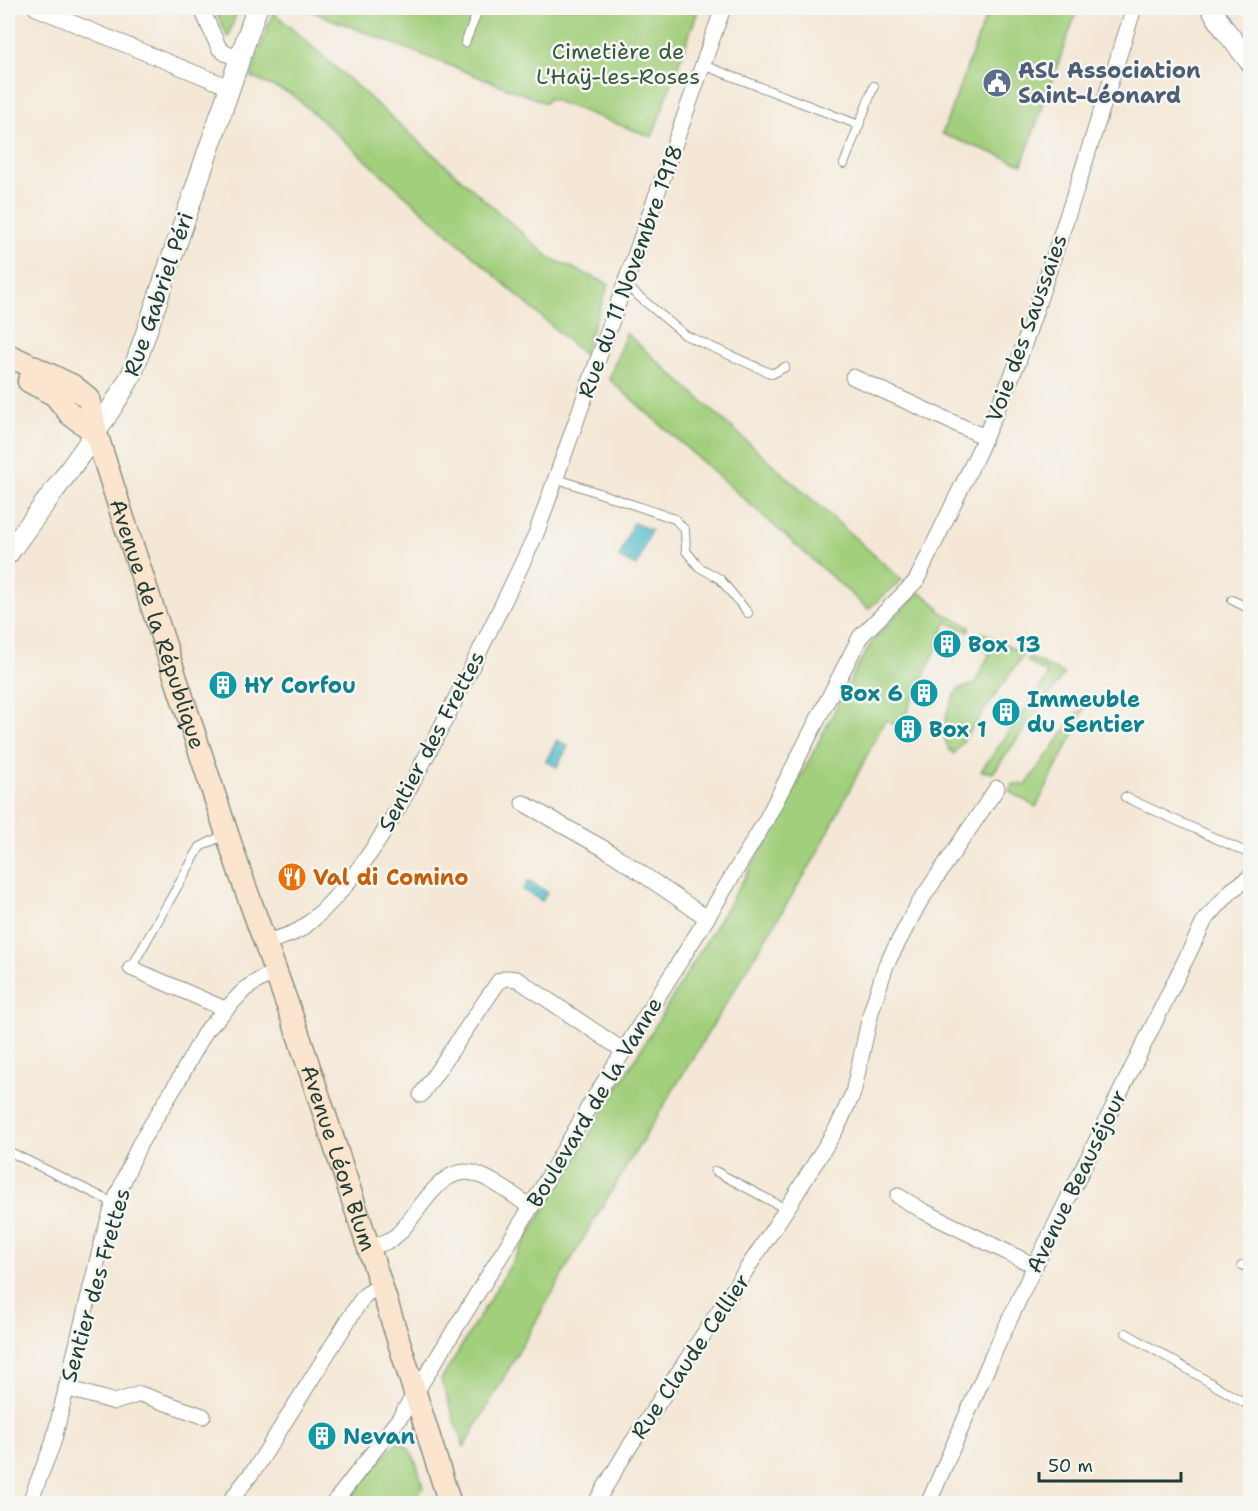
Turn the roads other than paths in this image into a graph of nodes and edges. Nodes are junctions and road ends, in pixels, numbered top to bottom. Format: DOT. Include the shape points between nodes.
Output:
graph roads {
  1 [pos="36,8"];
  2 [pos="201,8"];
  3 [pos="257,8"];
  4 [pos="478,8"];
  5 [pos="723,8"];
  6 [pos="1134,8"];
  7 [pos="1211,8"];
  8 [pos="465,43"];
  9 [pos="240,59"];
  10 [pos="1251,62"];
  11 [pos="703,65"];
  12 [pos="874,86"];
  13 [pos="229,87"];
  14 [pos="859,125"];
  15 [pos="844,164"];
  16 [pos="625,285"];
  17 [pos="8,355"];
  18 [pos="785,367"];
  19 [pos="8,370"];
  20 [pos="853,377"];
  21 [pos="96,433"];
  22 [pos="985,437"];
  23 [pos="555,478"];
  24 [pos="536,534"];
  25 [pos="8,554"];
  26 [pos="1232,600"];
  27 [pos="1251,609"];
  28 [pos="748,613"];
  29 [pos="834,686"];
  30 [pos="997,788"];
  31 [pos="1125,797"];
  32 [pos="523,803"];
  33 [pos="225,824"];
  34 [pos="1251,854"];
  35 [pos="1251,878"];
  36 [pos="707,918"];
  37 [pos="266,942"];
  38 [pos="131,968"];
  39 [pos="277,972"];
  40 [pos="225,1009"];
  41 [pos="624,1051"];
  42 [pos="421,1095"];
  43 [pos="8,1151"];
  44 [pos="715,1171"];
  45 [pos="898,1196"];
  46 [pos="114,1203"];
  47 [pos="531,1207"];
  48 [pos="786,1209"];
  49 [pos="369,1248"];
  50 [pos="1025,1261"];
  51 [pos="1242,1265"];
  52 [pos="1251,1268"];
  53 [pos="381,1285"];
  54 [pos="1126,1333"];
  55 [pos="66,1388"];
  56 [pos="415,1394"];
  57 [pos="1251,1406"];
  58 [pos="203,1416"];
  59 [pos="29,1503"];
  60 [pos="228,1503"];
  61 [pos="333,1503"];
  62 [pos="450,1503"];
  63 [pos="595,1503"];
  64 [pos="928,1503"];
  1 -- 13 [label="street"];
  2 -- 9 [label="street" via="219,48"];
  3 -- 9 [label="street, Rue Gabriel Péri"];
  4 -- 8 [label="lane"];
  5 -- 11 [label="street, Rue du 11 Novembre 1918"];
  6 -- 22 [label="street, Voie des Saussaies" via="1018,363"];
  7 -- 10 [label="street"];
  9 -- 13 [label="street, Rue Gabriel Péri"];
  11 -- 14 [label="lane"];
  11 -- 16 [label="street, Rue du 11 Novembre 1918"];
  12 -- 14 [label="lane"];
  13 -- 21 [label="street, Rue Gabriel Péri" via="132,374"];
  14 -- 15 [label="lane"];
  16 -- 18 [label="lane" via="689,338 772,374"];
  16 -- 23 [label="street, Rue du 11 Novembre 1918"];
  17 -- 21 [label="main road, Avenue de la République" via="73,386 89,399"];
  19 -- 21 [label="main road" via="55,395 70,414"];
  20 -- 22 [label="street"];
  21 -- 25 [label="street, Rue Gabriel Péri"];
  21 -- 33 [label="main road, Avenue de la République"];
  22 -- 29 [label="street, Voie des Saussaies" via="916,581 860,638"];
  23 -- 24 [label="street, Rue du 11 Novembre 1918"];
  23 -- 28 [label="lane" via="675,519 685,530 686,551 699,567 720,579"];
  24 -- 37 [label="street, Sentier des Frettes" via="404,801 343,888 302,928"];
  26 -- 27 [label="lane"];
  29 -- 36 [label="street, Boulevard de la Vanne" via="765,822"];
  30 -- 48 [label="street, Rue Claude Cellier" via="908,922 883,973 850,1102"];
  31 -- 34 [label="lane"];
  32 -- 36 [label="street" via="610,852"];
  33 -- 37 [label="main road, Avenue Léon Blum"];
  33 -- 38 [label="lane" via="200,846"];
  35 -- 64 [label="street, Avenue Beauséjour" via="1232,890 1205,920 1028,1280"];
  36 -- 41 [label="street, Boulevard de la Vanne"];
  37 -- 39 [label="main road, Avenue Léon Blum"];
  38 -- 40 [label="street"];
  39 -- 40 [label="street, Sentier des Frettes" via="245,989"];
  39 -- 49 [label="main road, Avenue Léon Blum"];
  40 -- 46 [label="street, Sentier des Frettes" via="205,1032 139,1144"];
  41 -- 42 [label="street" via="517,979 507,978 499,981"];
  41 -- 47 [label="street, Boulevard de la Vanne"];
  43 -- 46 [label="lane"];
  44 -- 48 [label="lane"];
  45 -- 50 [label="street"];
  46 -- 55 [label="street, Sentier des Frettes"];
  47 -- 49 [label="street" via="478,1174 459,1173 440,1182 399,1233"];
  47 -- 56 [label="street, Boulevard de la Vanne"];
  48 -- 63 [label="street, Rue Claude Cellier"];
  49 -- 53 [label="main road, Avenue Léon Blum"];
  51 -- 52 [label="lane"];
  53 -- 56 [label="main road, Avenue Léon Blum"];
  53 -- 60 [label="street" via="359,1303 257,1466"];
  54 -- 57 [label="lane"];
  55 -- 58 [label="street" via="115,1402 140,1394"];
  55 -- 59 [label="street, Sentier des Frettes" via="50,1451"];
  56 -- 61 [label="street, Boulevard de la Vanne"];
  56 -- 62 [label="main road, Avenue Léon Blum"];
}
